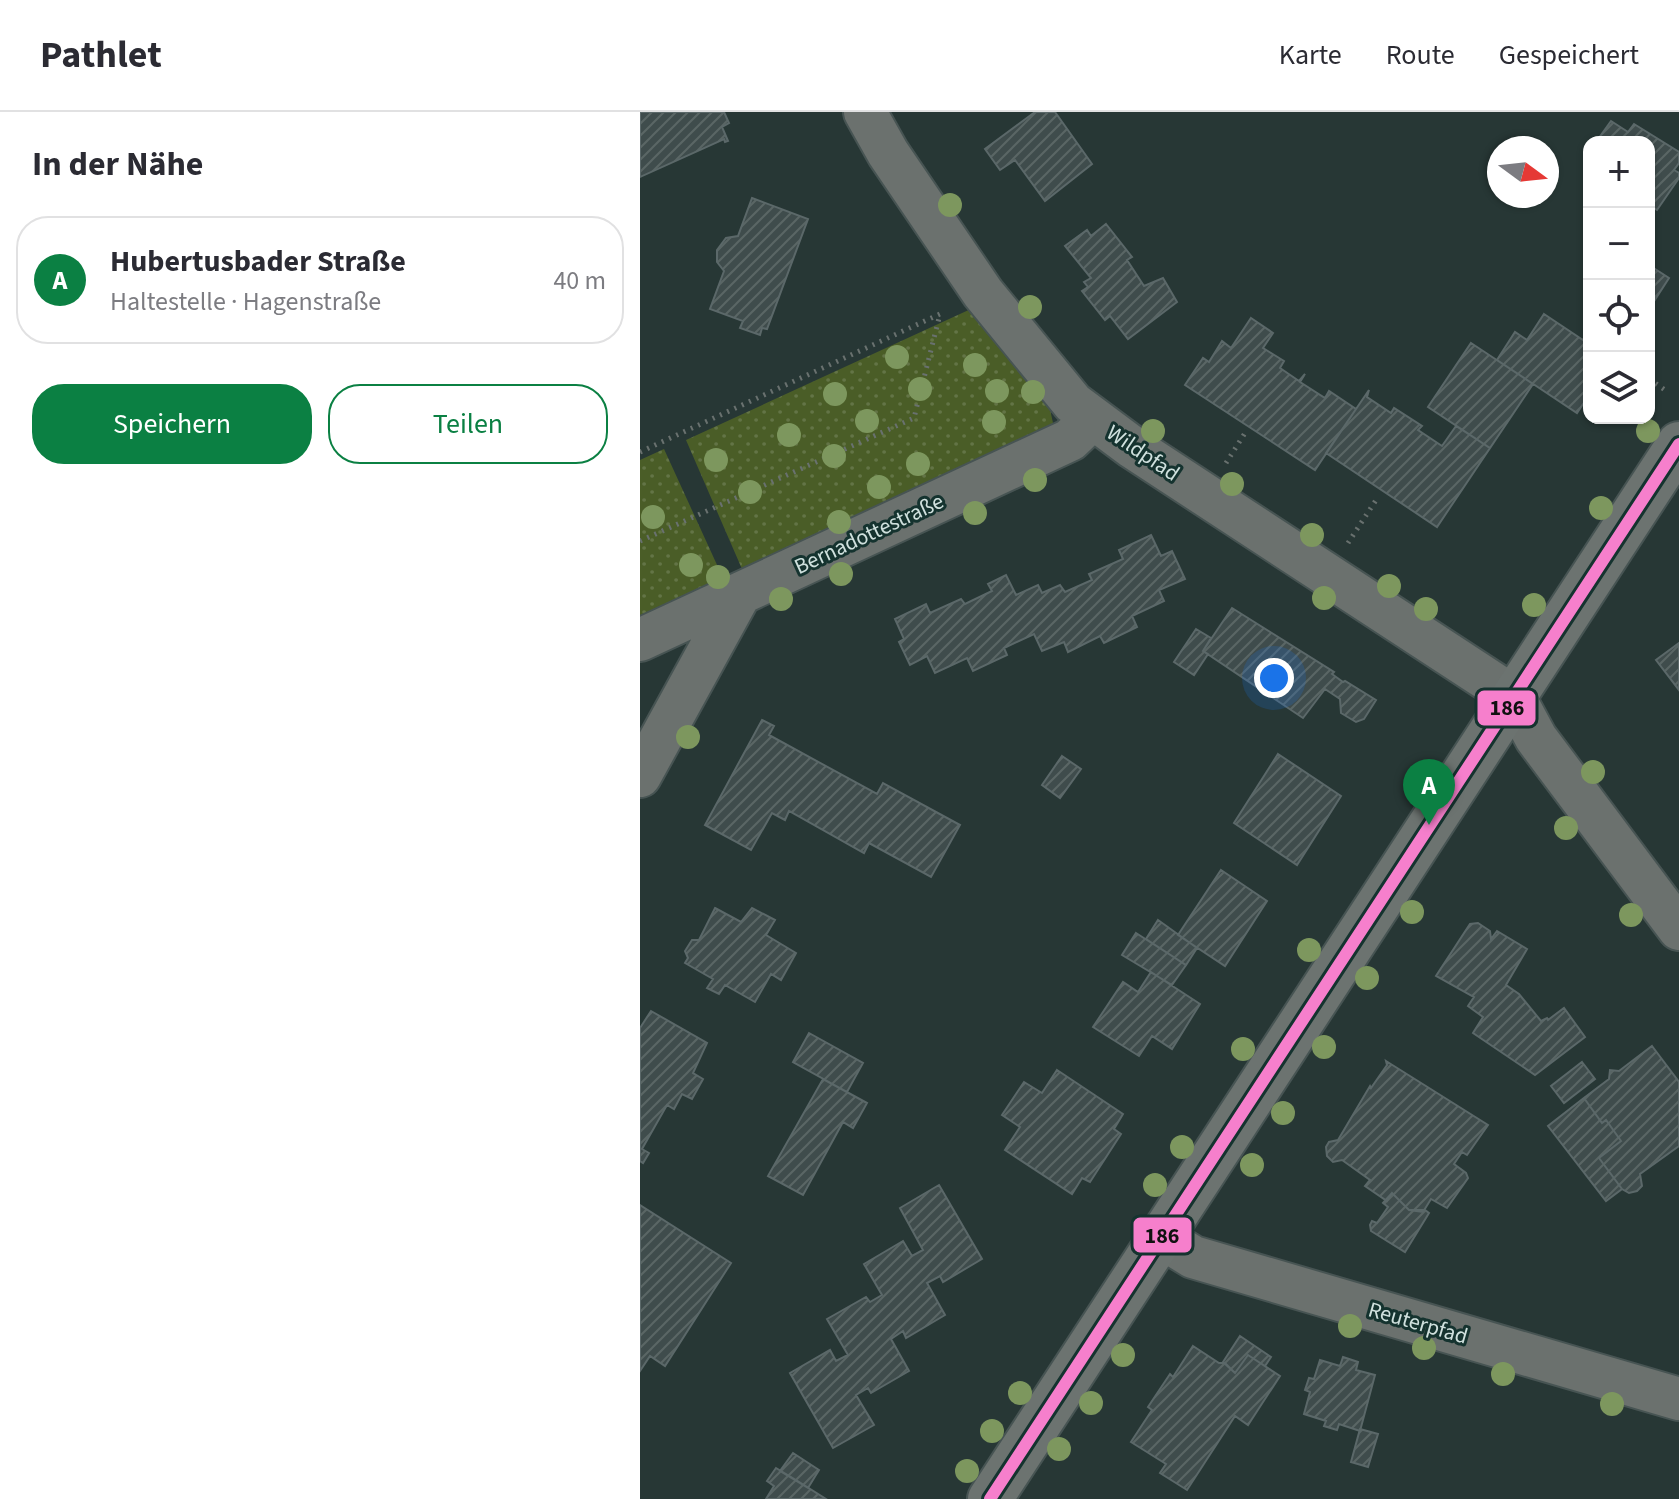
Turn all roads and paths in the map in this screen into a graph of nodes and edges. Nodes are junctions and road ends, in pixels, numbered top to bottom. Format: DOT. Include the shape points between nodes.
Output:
graph roads {
  1 [pos="865,112"];
  2 [pos="949,309"];
  3 [pos="940,314"];
  4 [pos="1655,383"];
  5 [pos="1665,390"];
  6 [pos="1092,419"];
  7 [pos="1245,433"];
  8 [pos="1679,444"];
  9 [pos="640,452"];
  10 [pos="1223,467"];
  11 [pos="1378,497"];
  12 [pos="640,541"];
  13 [pos="1345,547"];
  14 [pos="740,594"];
  15 [pos="640,640"];
  16 [pos="1514,697"];
  17 [pos="640,776"];
  18 [pos="1679,929"];
  19 [pos="1162,1238"];
  20 [pos="1679,1399"];
  21 [pos="990,1499"];
  1 -- 6 [label="street, Wildpfad" via="983,293 1059,388"];
  2 -- 3 [label="path"];
  3 -- 9 [label="path"];
  3 -- 12 [label="path" via="914,418"];
  4 -- 5 [label="path"];
  6 -- 14 [label="street, Bernadottestraße" via="1070,440"];
  6 -- 16 [label="street, Wildpfad"];
  7 -- 10 [label="path"];
  8 -- 16 [label="main road"];
  11 -- 13 [label="path"];
  14 -- 15 [label="street, Bernadottestraße"];
  14 -- 17 [label="street"];
  16 -- 18 [label="street" via="1536,738"];
  16 -- 19 [label="main road"];
  19 -- 20 [label="street, Reuterpfad" via="1193,1257"];
  19 -- 21 [label="main road"];
}
